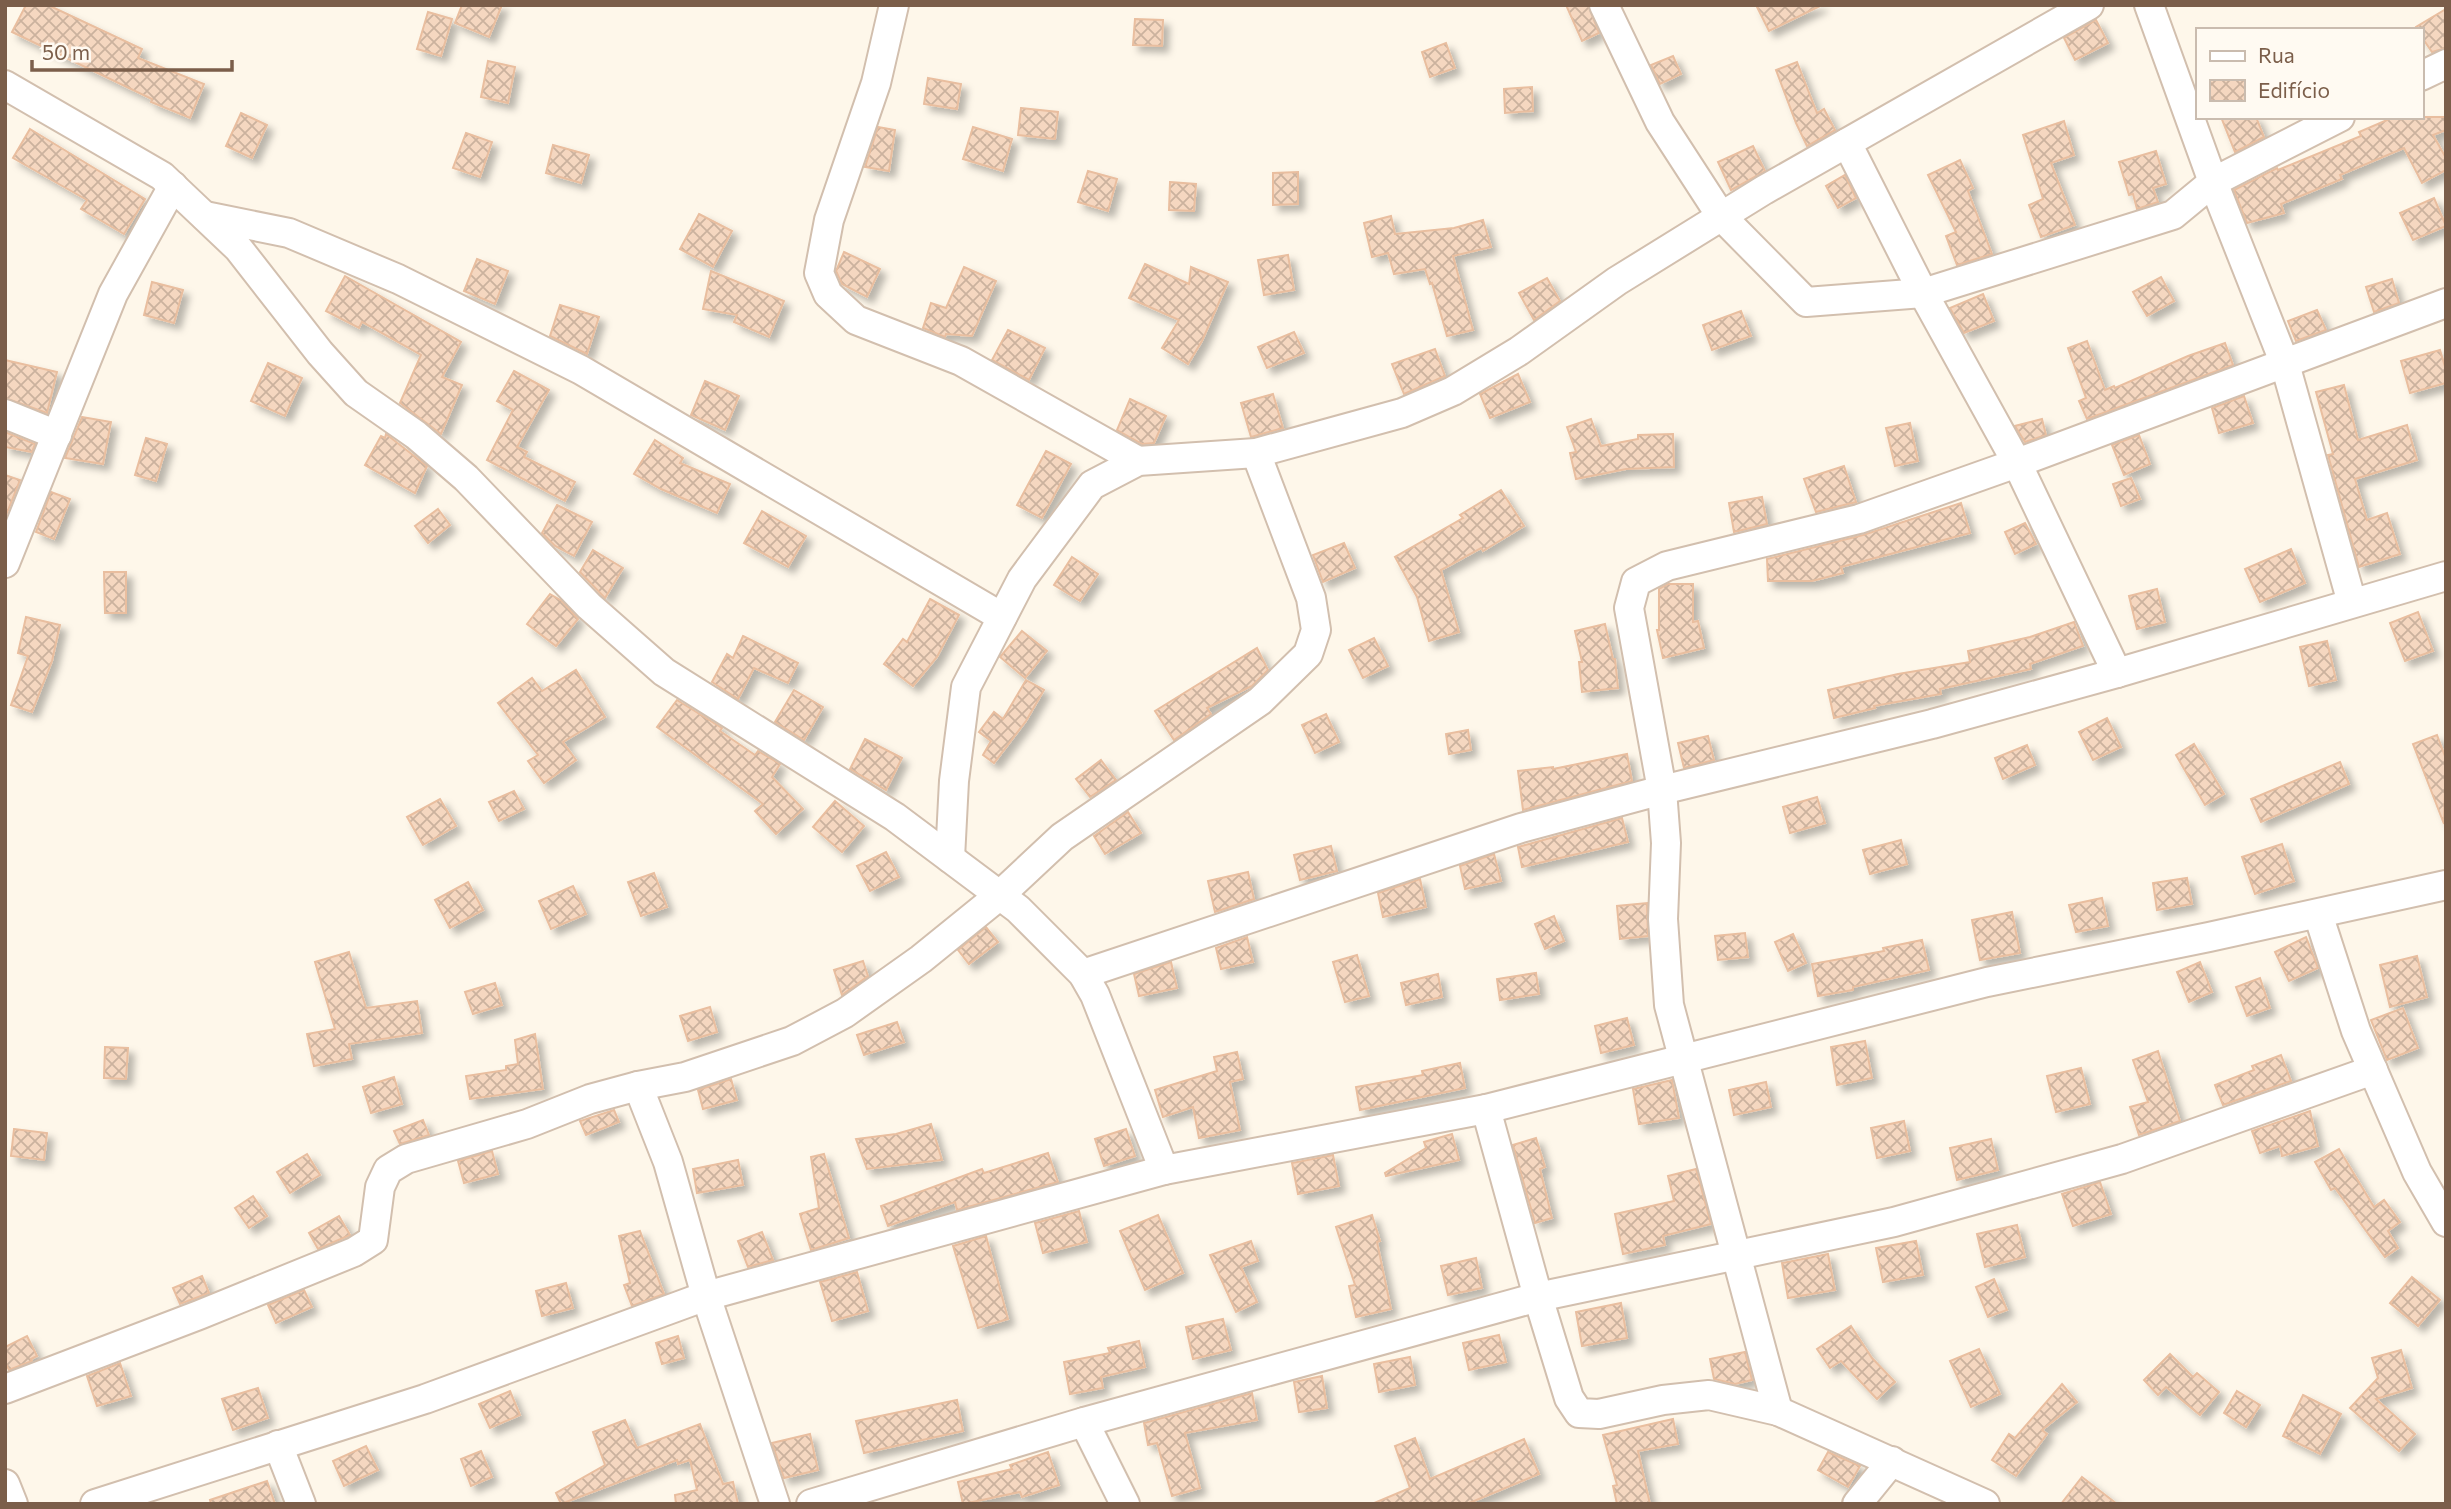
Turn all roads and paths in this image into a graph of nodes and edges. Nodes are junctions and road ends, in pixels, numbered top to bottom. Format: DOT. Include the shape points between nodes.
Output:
graph roads {
  1 [pos="894,5"];
  2 [pos="1604,5"];
  3 [pos="2089,5"];
  4 [pos="2149,5"];
  5 [pos="2446,64"];
  6 [pos="2423,75"];
  7 [pos="5,85"];
  8 [pos="2336,119"];
  9 [pos="1847,143"];
  10 [pos="2213,182"];
  11 [pos="173,186"];
  12 [pos="204,216"];
  13 [pos="1721,216"];
  14 [pos="1923,293"];
  15 [pos="2446,303"];
  16 [pos="2285,364"];
  17 [pos="5,414"];
  18 [pos="57,435"];
  19 [pos="1256,453"];
  20 [pos="1138,461"];
  21 [pos="2017,463"];
  22 [pos="5,563"];
  23 [pos="2446,576"];
  24 [pos="2352,603"];
  25 [pos="1002,617"];
  26 [pos="2117,673"];
  27 [pos="1661,790"];
  28 [pos="950,858"];
  29 [pos="2446,885"];
  30 [pos="1000,895"];
  31 [pos="2318,914"];
  32 [pos="1083,974"];
  33 [pos="1683,1060"];
  34 [pos="2373,1070"];
  35 [pos="638,1086"];
  36 [pos="1486,1109"];
  37 [pos="1164,1170"];
  38 [pos="2446,1222"];
  39 [pos="1736,1256"];
  40 [pos="706,1296"];
  41 [pos="1538,1297"];
  42 [pos="5,1389"];
  43 [pos="1778,1411"];
  44 [pos="1084,1422"];
  45 [pos="278,1444"];
  46 [pos="1892,1461"];
  47 [pos="5,1485"];
  48 [pos="1978,1502"];
  49 [pos="13,1504"];
  50 [pos="95,1504"];
  51 [pos="301,1504"];
  52 [pos="775,1504"];
  53 [pos="811,1504"];
  54 [pos="1125,1504"];
  55 [pos="1857,1504"];
  1 -- 20 [label="street" via="876,83 829,220 819,273 828,294 856,320 961,361"];
  2 -- 13 [label="street" via="1660,121"];
  3 -- 9 [label="street"];
  4 -- 10 [label="street"];
  5 -- 6 [label="street"];
  7 -- 11 [label="street"];
  8 -- 10 [label="street"];
  9 -- 13 [label="street"];
  9 -- 14 [label="street"];
  10 -- 14 [label="street" via="2172,215"];
  10 -- 16 [label="street"];
  11 -- 12 [label="street"];
  11 -- 18 [label="street" via="113,294"];
  12 -- 25 [label="street" via="289,233 398,279 569,363"];
  12 -- 28 [label="street" via="239,248 356,394 416,435 466,478 589,606 664,672 895,817"];
  13 -- 14 [label="street" via="1806,302"];
  13 -- 19 [label="street" via="1453,391 1402,413"];
  14 -- 21 [label="street"];
  15 -- 16 [label="street"];
  16 -- 21 [label="street"];
  16 -- 24 [label="street"];
  17 -- 18 [label="street"];
  18 -- 22 [label="street"];
  19 -- 20 [label="street"];
  19 -- 30 [label="street" via="1311,598 1316,630 1308,654 1260,701 1062,837"];
  20 -- 25 [label="street" via="1092,485 1022,579"];
  21 -- 26 [label="street"];
  21 -- 27 [label="street" via="1859,519 1667,566 1636,582 1629,608"];
  23 -- 24 [label="street"];
  24 -- 26 [label="street"];
  25 -- 28 [label="street" via="966,687"];
  26 -- 27 [label="street"];
  27 -- 32 [label="street" via="1521,828"];
  27 -- 33 [label="street" via="1668,993"];
  28 -- 30 [label="street"];
  29 -- 31 [label="street"];
  30 -- 32 [label="street"];
  30 -- 35 [label="street" via="845,1013 780,1045 685,1077"];
  31 -- 33 [label="street" via="1986,982"];
  31 -- 34 [label="street"];
  32 -- 37 [label="street"];
  33 -- 36 [label="street"];
  33 -- 39 [label="street"];
  34 -- 38 [label="street" via="2417,1172"];
  34 -- 39 [label="street" via="2122,1158 1894,1222"];
  35 -- 40 [label="street" via="667,1162"];
  35 -- 42 [label="street" via="407,1159 388,1170 380,1187 373,1240 354,1252"];
  36 -- 37 [label="street"];
  36 -- 41 [label="street"];
  37 -- 40 [label="street"];
  39 -- 41 [label="street"];
  39 -- 43 [label="street"];
  40 -- 45 [label="street" via="425,1399"];
  40 -- 52 [label="street"];
  41 -- 43 [label="street" via="1569,1398 1579,1413 1599,1414 1709,1395"];
  41 -- 44 [label="street"];
  43 -- 46 [label="street"];
  44 -- 53 [label="street"];
  44 -- 54 [label="street"];
  45 -- 50 [label="street"];
  45 -- 51 [label="street"];
  46 -- 48 [label="street"];
  46 -- 55 [label="street"];
  47 -- 49 [label="street"];
}
